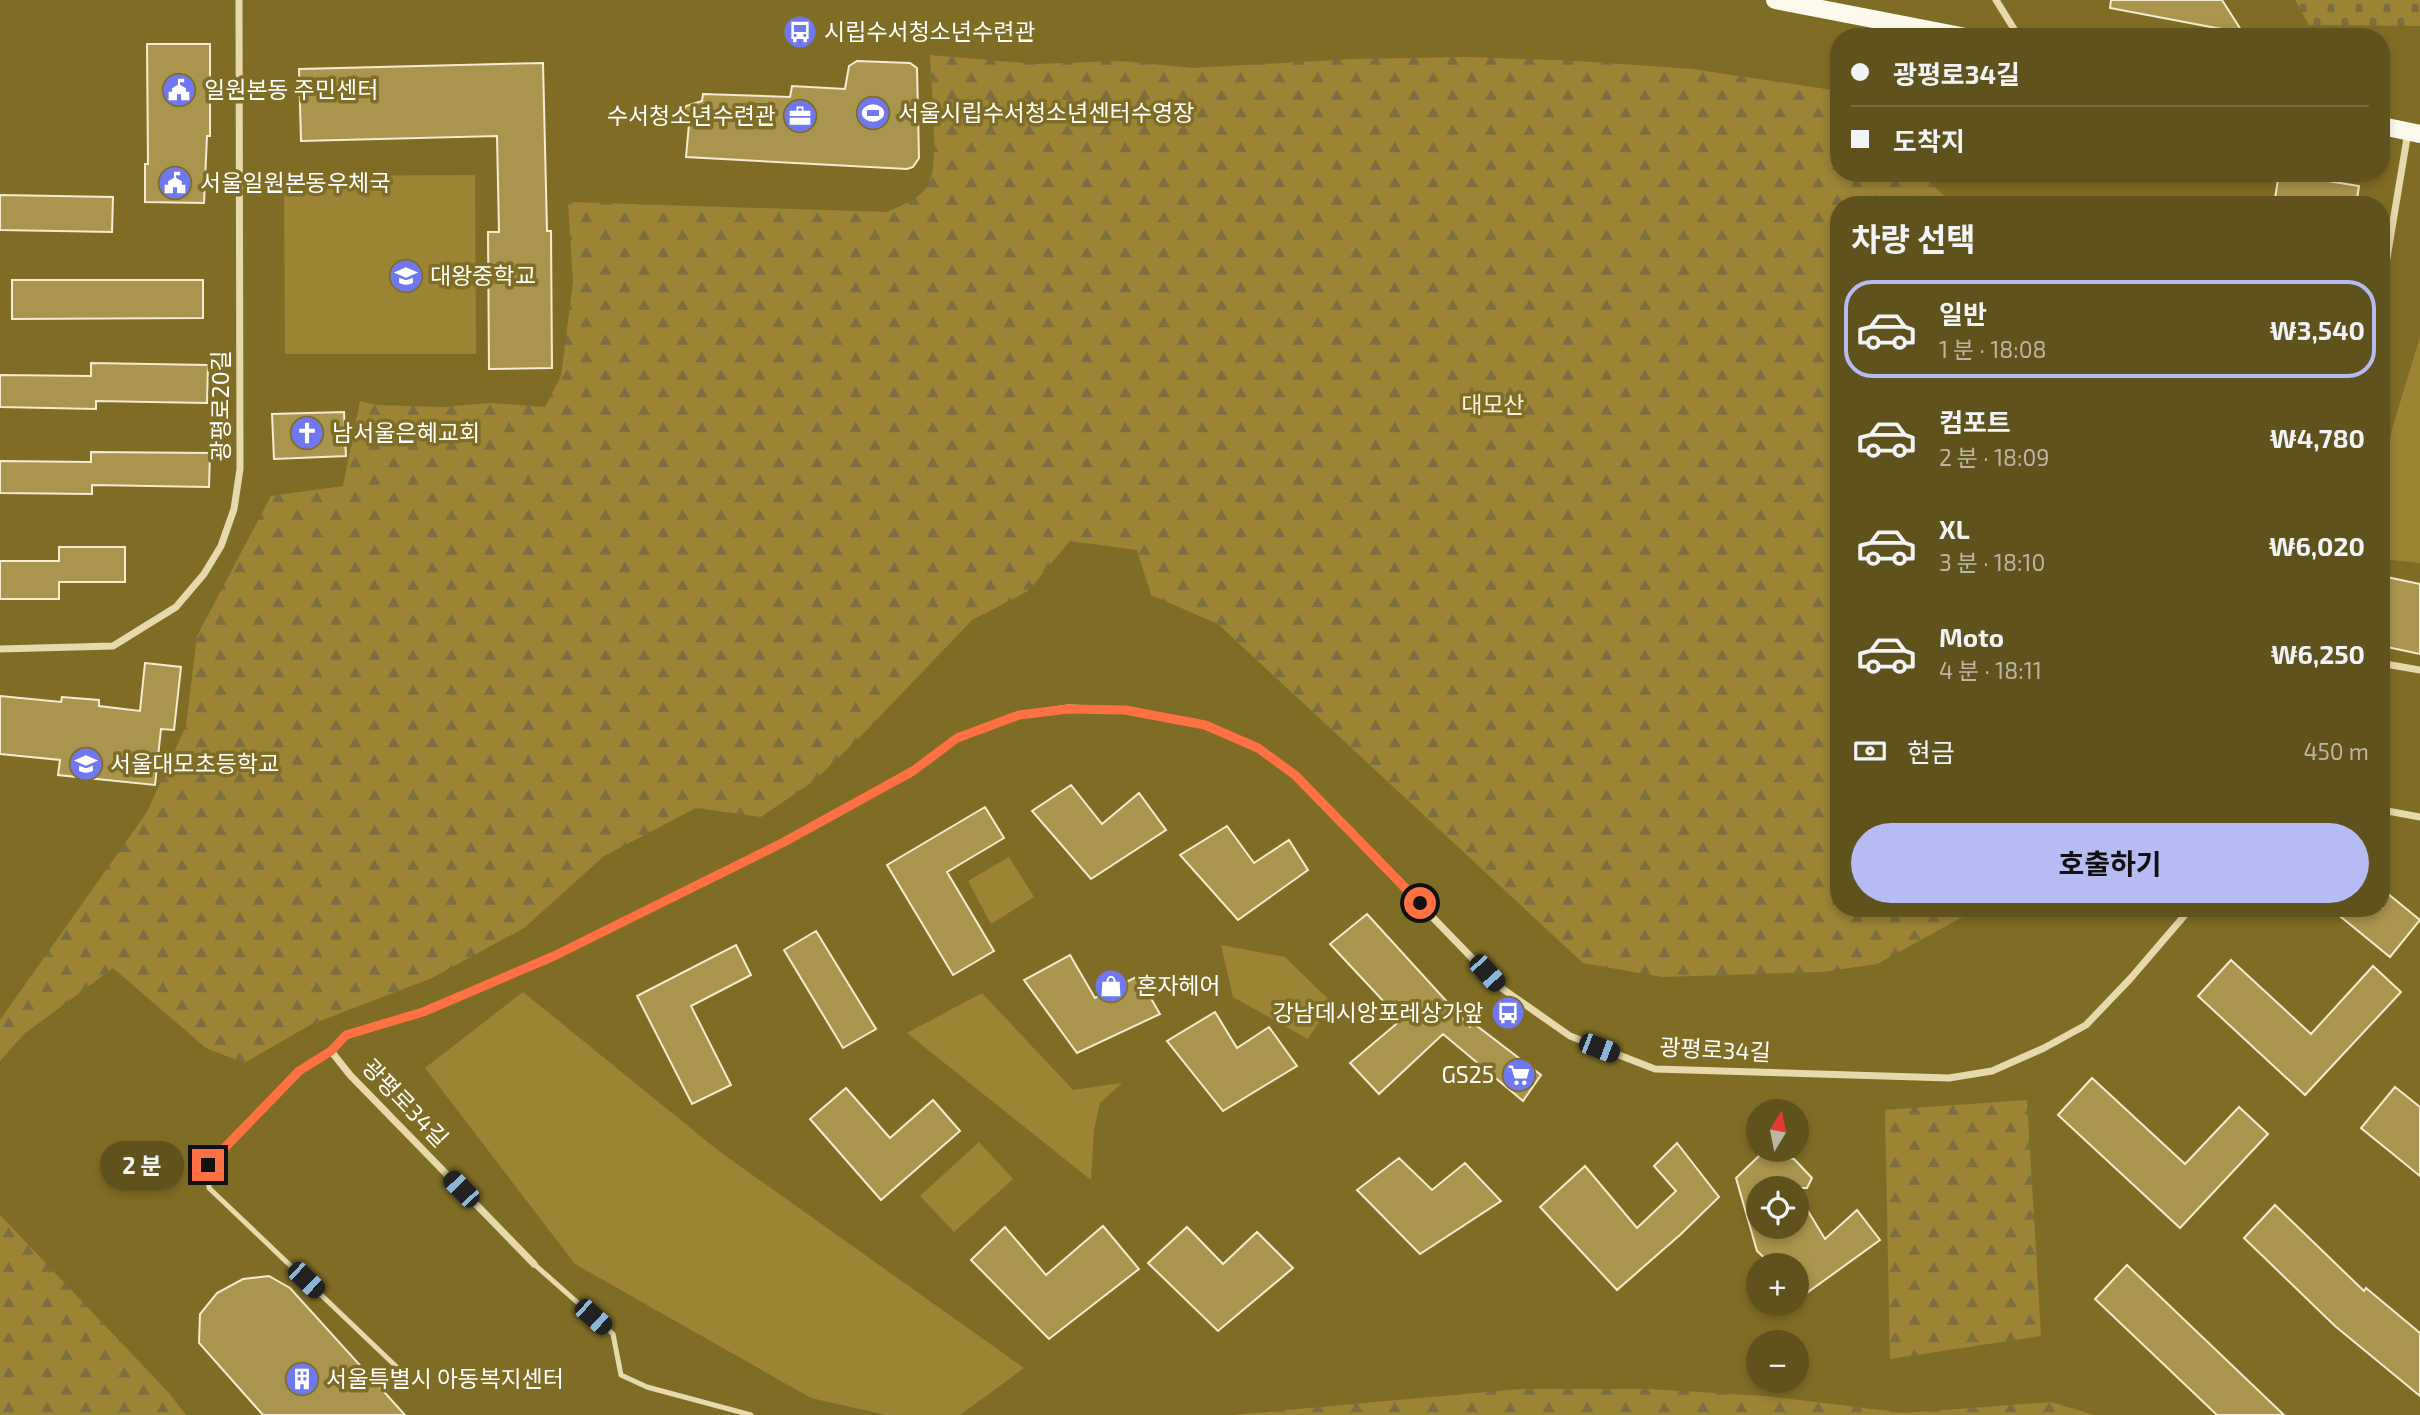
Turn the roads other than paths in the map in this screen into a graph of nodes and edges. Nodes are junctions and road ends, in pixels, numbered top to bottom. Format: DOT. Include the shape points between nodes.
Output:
graph roads {
  1 [pos="239,0"];
  2 [pos="1775,0"];
  3 [pos="1996,0"];
  4 [pos="1920,28"];
  5 [pos="2013,28"];
  6 [pos="2390,128"];
  7 [pos="2414,133"];
  8 [pos="2390,249"];
  9 [pos="0,649"];
  10 [pos="2391,665"];
  11 [pos="2420,670"];
  12 [pos="2390,811"];
  13 [pos="2420,817"];
  14 [pos="2183,917"];
  15 [pos="331,1051"];
  16 [pos="534,1264"];
  17 [pos="402,1373"];
  18 [pos="751,1415"];
  1 -- 9 [label="street, 광평로20길" via="240,469 222,546 176,607 113,646"];
  2 -- 4 [label="main road"];
  3 -- 5 [label="street"];
  6 -- 7 [label="main road"];
  7 -- 8 [label="street"];
  10 -- 11 [label="street"];
  12 -- 13 [label="street"];
  14 -- 15 [label="street, 광평로34길" via="2085,1025 1993,1071 1949,1078 1656,1069 1570,1036 1500,987 1295,775 1258,748 1205,725 1125,710 1068,709 1019,715 957,738 913,771 772,848 542,961 423,1012 346,1035"];
  15 -- 16 [label="street, 광평로34길"];
  15 -- 17 [label="lane" via="299,1071 208,1165 209,1188"];
  16 -- 18 [label="lane" via="612,1334 621,1375 647,1387"];
}
